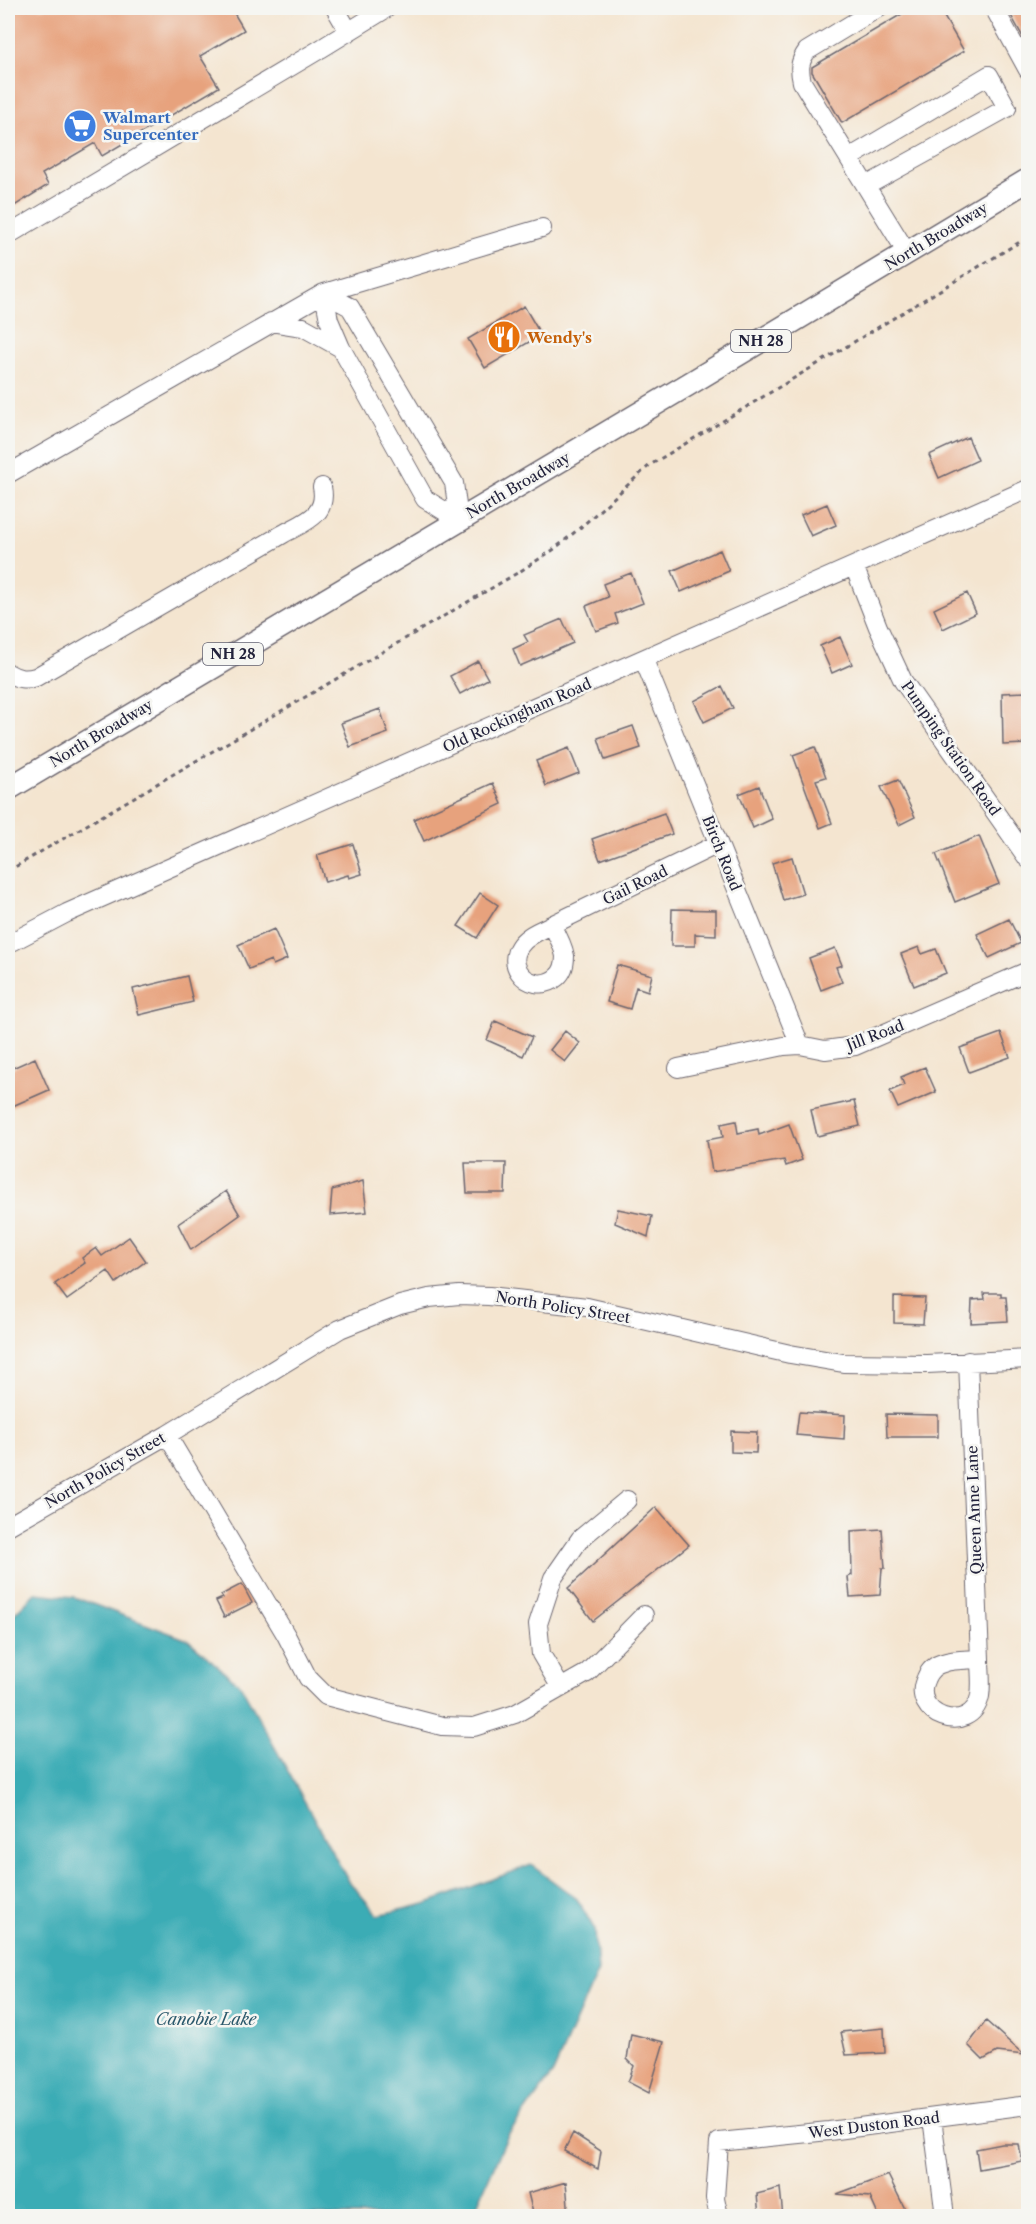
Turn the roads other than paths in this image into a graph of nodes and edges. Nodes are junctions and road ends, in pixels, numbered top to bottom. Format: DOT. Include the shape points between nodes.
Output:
graph roads {
  1 [pos="335,8"];
  2 [pos="387,8"];
  3 [pos="878,8"];
  4 [pos="994,8"];
  5 [pos="349,32"];
  6 [pos="1029,70"];
  7 [pos="849,159"];
  8 [pos="1029,180"];
  9 [pos="866,186"];
  10 [pos="542,228"];
  11 [pos="8,235"];
  12 [pos="907,253"];
  13 [pos="324,292"];
  14 [pos="271,322"];
  15 [pos="341,348"];
  16 [pos="8,474"];
  17 [pos="322,487"];
  18 [pos="1029,489"];
  19 [pos="459,520"];
  20 [pos="854,566"];
  21 [pos="644,660"];
  22 [pos="8,674"];
  23 [pos="8,789"];
  24 [pos="718,844"];
  25 [pos="1029,859"];
  26 [pos="552,925"];
  27 [pos="8,944"];
  28 [pos="1029,971"];
  29 [pos="800,1045"];
  30 [pos="678,1068"];
  31 [pos="1029,1359"];
  32 [pos="968,1361"];
  33 [pos="167,1434"];
  34 [pos="627,1500"];
  35 [pos="8,1526"];
  36 [pos="644,1615"];
  37 [pos="980,1659"];
  38 [pos="561,1688"];
  39 [pos="1029,2105"];
  40 [pos="932,2118"];
  41 [pos="719,2217"];
  42 [pos="945,2217"];
  1 -- 5 [label="street"];
  2 -- 5 [label="street"];
  3 -- 7 [label="street" via="807,51 800,60 802,82"];
  4 -- 6 [label="street"];
  5 -- 11 [label="street"];
  7 -- 9 [label="street"];
  7 -- 9 [label="street" via="989,75 1007,108"];
  8 -- 12 [label="main road, North Broadway / NH 28"];
  9 -- 12 [label="street"];
  10 -- 13 [label="street"];
  12 -- 19 [label="main road, North Broadway / NH 28"];
  13 -- 14 [label="street"];
  13 -- 15 [label="street" via="329,320"];
  13 -- 19 [label="street" via="350,307 454,483"];
  14 -- 15 [label="street" via="303,327"];
  14 -- 16 [label="street"];
  15 -- 19 [label="street" via="425,499"];
  17 -- 22 [label="street" via="325,499 318,513 283,534 45,673 26,680"];
  18 -- 20 [label="street, Old Rockingham Road"];
  19 -- 23 [label="main road, North Broadway / NH 28"];
  20 -- 21 [label="street, Old Rockingham Road"];
  20 -- 25 [label="street, Pumping Station Road" via="903,681"];
  21 -- 24 [label="street, Birch Road"];
  21 -- 27 [label="street, Old Rockingham Road" via="67,913"];
  24 -- 26 [label="street, Gail Road"];
  24 -- 29 [label="street, Birch Road"];
  28 -- 29 [label="street, Jill Road" via="855,1046 825,1050"];
  29 -- 30 [label="street, Jill Road"];
  31 -- 32 [label="street, North Policy Street"];
  32 -- 33 [label="street, North Policy Street" via="871,1364 815,1359 587,1307 459,1295 400,1305 340,1329"];
  32 -- 37 [label="street, Queen Anne Lane"];
  33 -- 35 [label="street, North Policy Street"];
  33 -- 38 [label="street" via="308,1678 326,1696 442,1726 474,1728 515,1714"];
  34 -- 38 [label="street" via="580,1539 553,1578 538,1624 541,1654"];
  36 -- 38 [label="street" via="587,1673"];
  39 -- 40 [label="street, West Duston Road"];
  40 -- 41 [label="street, West Duston Road" via="719,2142 715,2198"];
  40 -- 42 [label="street"];
}
